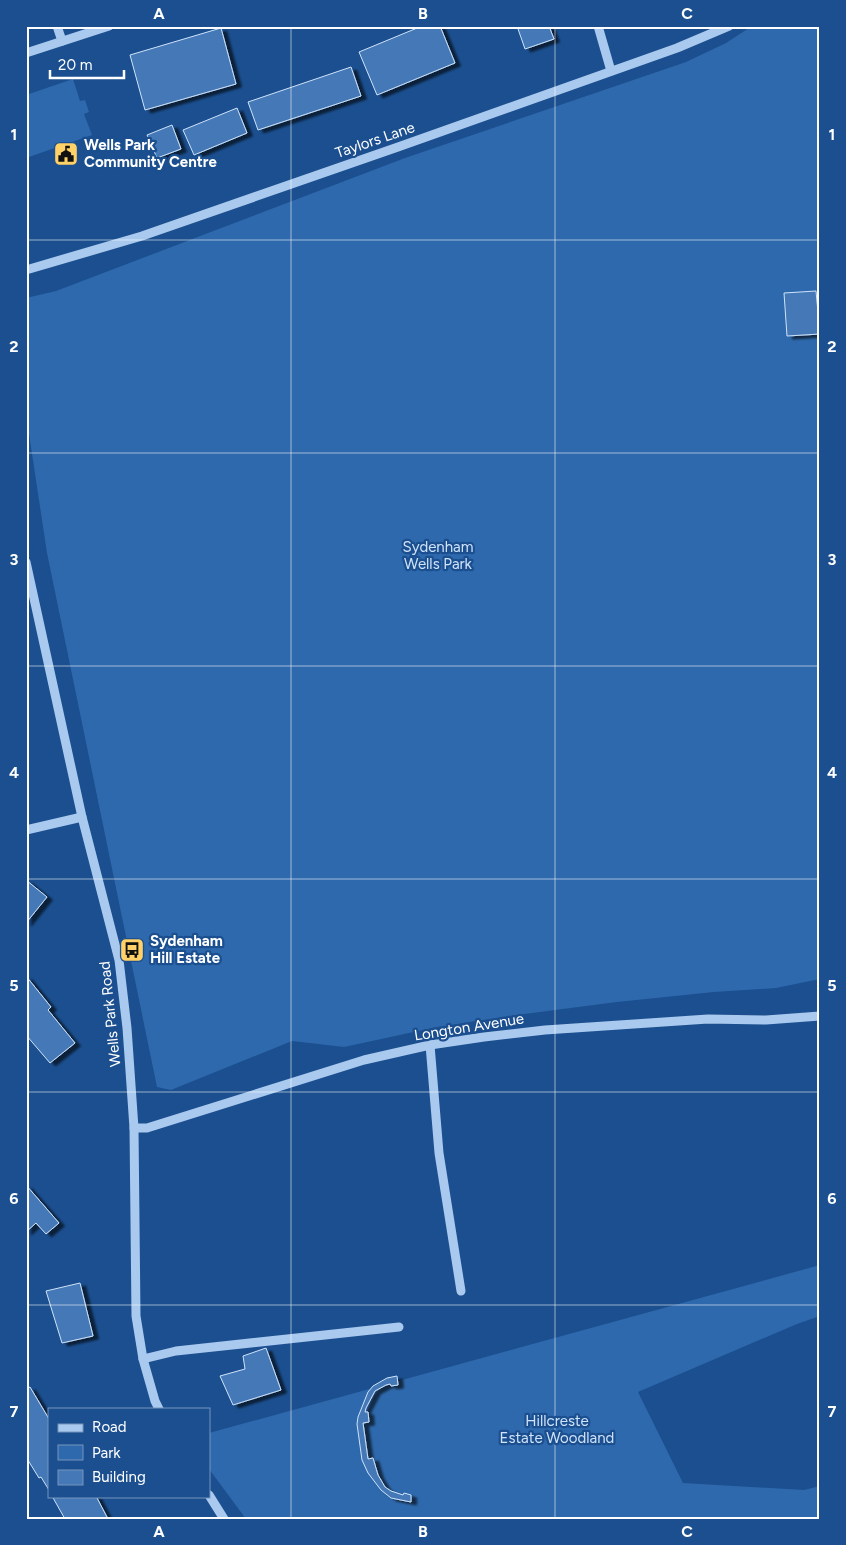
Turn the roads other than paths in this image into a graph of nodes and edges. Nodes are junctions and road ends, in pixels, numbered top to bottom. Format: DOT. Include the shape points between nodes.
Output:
graph roads {
  1 [pos="57,26"];
  2 [pos="109,26"];
  3 [pos="598,26"];
  4 [pos="729,26"];
  5 [pos="62,42"];
  6 [pos="26,53"];
  7 [pos="611,71"];
  8 [pos="26,270"];
  9 [pos="26,562"];
  10 [pos="82,816"];
  11 [pos="26,830"];
  12 [pos="820,1016"];
  13 [pos="430,1045"];
  14 [pos="134,1128"];
  15 [pos="461,1291"];
  16 [pos="399,1327"];
  17 [pos="143,1359"];
  18 [pos="158,1408"];
  19 [pos="210,1497"];
  20 [pos="224,1519"];
  1 -- 5 [label="street"];
  2 -- 5 [label="street"];
  3 -- 7 [label="street"];
  4 -- 7 [label="street, Taylors Lane"];
  5 -- 6 [label="street"];
  7 -- 8 [label="street, Taylors Lane" via="142,236"];
  9 -- 10 [label="street, Wells Park Road"];
  10 -- 11 [label="street"];
  10 -- 14 [label="street, Wells Park Road" via="119,960"];
  12 -- 13 [label="street, Longton Avenue" via="766,1020 708,1019 545,1030"];
  13 -- 14 [label="street, Longton Avenue" via="364,1060 147,1128"];
  13 -- 15 [label="street" via="439,1152"];
  14 -- 17 [label="street, Wells Park Road" via="136,1316"];
  16 -- 17 [label="street" via="176,1351"];
  17 -- 18 [label="street, Wells Park Road"];
  19 -- 20 [label="street"];
}
